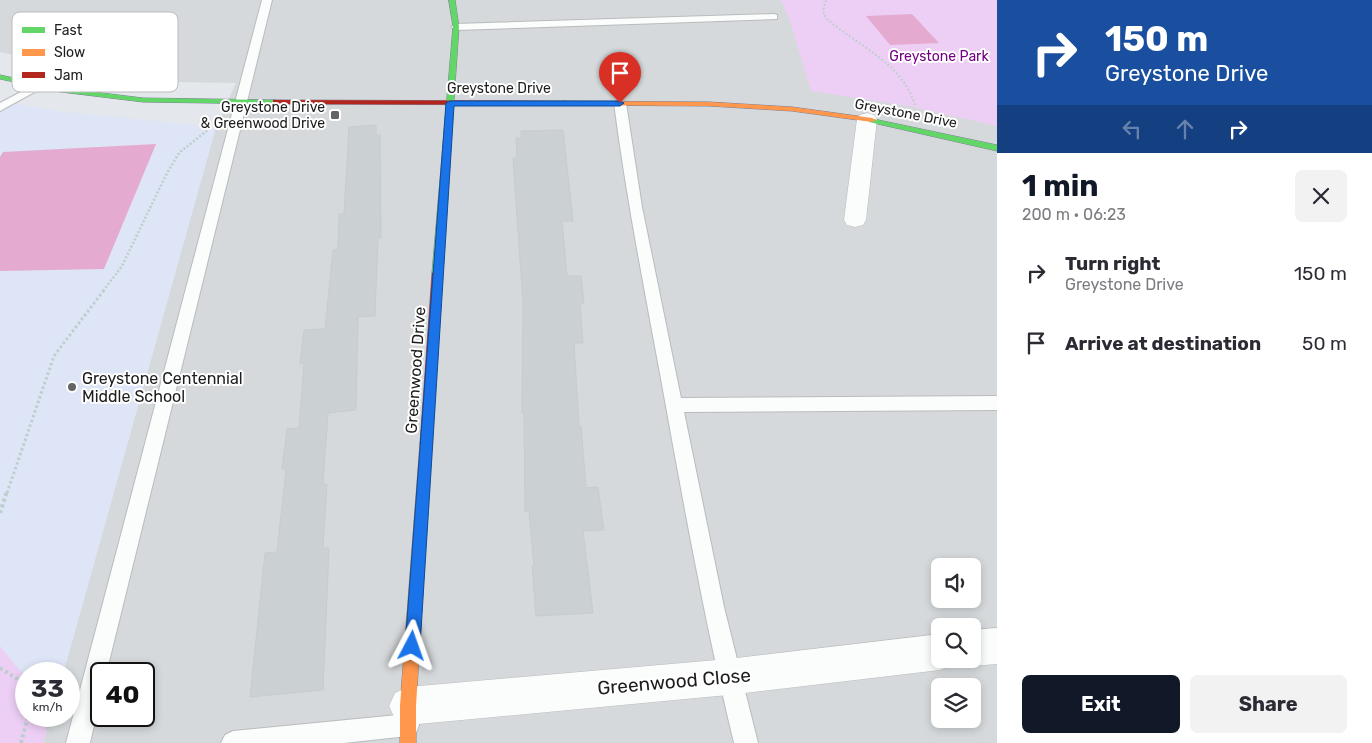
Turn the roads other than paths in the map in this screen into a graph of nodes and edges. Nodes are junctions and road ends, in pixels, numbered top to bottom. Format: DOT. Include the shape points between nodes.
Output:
graph roads {
  1 [pos="267,0"];
  2 [pos="452,0"];
  3 [pos="774,16"];
  4 [pos="456,27"];
  5 [pos="27,92"];
  6 [pos="74,92"];
  7 [pos="240,103"];
  8 [pos="450,103"];
  9 [pos="620,103"];
  10 [pos="0,108"];
  11 [pos="867,119"];
  12 [pos="997,148"];
  13 [pos="855,220"];
  14 [pos="997,403"];
  15 [pos="674,405"];
  16 [pos="997,646"];
  17 [pos="981,647"];
  18 [pos="931,653"];
  19 [pos="728,677"];
  20 [pos="408,725"];
  21 [pos="78,743"];
  22 [pos="233,743"];
  23 [pos="746,743"];
  1 -- 7 [label="lane"];
  2 -- 4 [label="street, Greenwood Drive"];
  3 -- 4 [label="lane"];
  4 -- 8 [label="street, Greenwood Drive"];
  5 -- 10 [label="lane"];
  6 -- 7 [label="street, Greystone Drive" via="164,102"];
  7 -- 8 [label="street, Greystone Drive"];
  7 -- 21 [label="lane"];
  8 -- 9 [label="street, Greystone Drive"];
  8 -- 20 [label="street, Greenwood Drive"];
  9 -- 11 [label="street, Greystone Drive" via="792,109"];
  9 -- 15 [label="lane" via="628,164"];
  11 -- 12 [label="street, Greystone Drive"];
  11 -- 13 [label="street"];
  14 -- 15 [label="lane"];
  15 -- 19 [label="lane"];
  16 -- 17 [label="street"];
  18 -- 19 [label="street, Greenwood Close"];
  19 -- 20 [label="street, Greenwood Close"];
  19 -- 23 [label="lane"];
  20 -- 22 [label="lane"];
}
